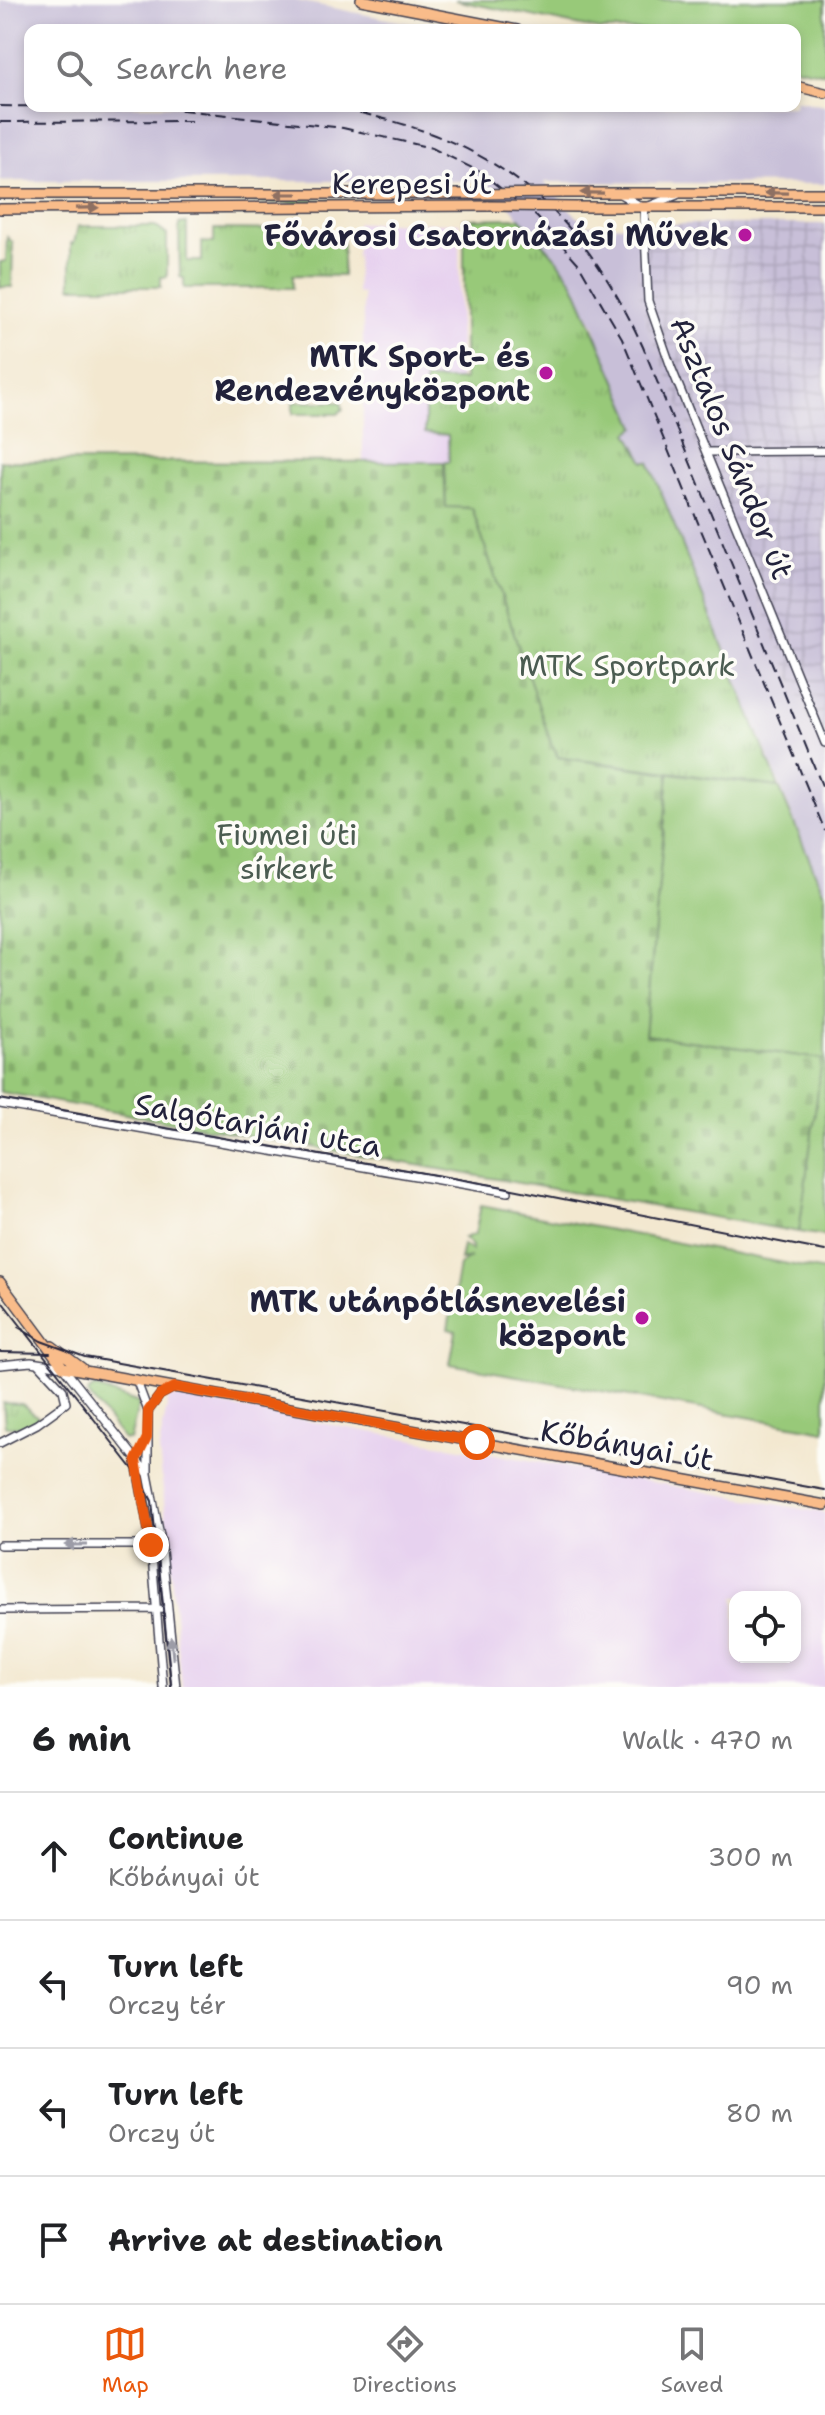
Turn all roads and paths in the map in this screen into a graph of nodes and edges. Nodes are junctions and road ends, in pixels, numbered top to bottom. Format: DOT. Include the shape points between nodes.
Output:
graph roads {
  1 [pos="361,0"];
  2 [pos="486,24"];
  3 [pos="801,87"];
  4 [pos="825,93"];
  5 [pos="825,193"];
  6 [pos="0,194"];
  7 [pos="620,194"];
  8 [pos="679,194"];
  9 [pos="825,207"];
  10 [pos="644,208"];
  11 [pos="0,209"];
  12 [pos="825,451"];
  13 [pos="706,452"];
  14 [pos="825,743"];
  15 [pos="0,1104"];
  16 [pos="508,1192"];
  17 [pos="0,1282"];
  18 [pos="39,1332"];
  19 [pos="38,1362"];
  20 [pos="0,1365"];
  21 [pos="63,1367"];
  22 [pos="87,1371"];
  23 [pos="136,1379"];
  24 [pos="175,1387"];
  25 [pos="148,1411"];
  26 [pos="147,1438"];
  27 [pos="0,1443"];
  28 [pos="148,1452"];
  29 [pos="136,1460"];
  30 [pos="148,1474"];
  31 [pos="825,1505"];
  32 [pos="0,1545"];
  33 [pos="151,1545"];
  34 [pos="155,1609"];
  35 [pos="168,1609"];
  36 [pos="0,1610"];
  37 [pos="163,1687"];
  38 [pos="176,1687"];
  1 -- 2 [label="main road"];
  3 -- 4 [label="main road"];
  5 -- 8 [label="main road, Kerepesi út, one-way"];
  7 -- 6 [label="main road, Kerepesi út, one-way, bridge"];
  7 -- 8 [label="main road, Kerepesi út"];
  7 -- 10 [label="street"];
  8 -- 10 [label="street"];
  9 -- 10 [label="main road, Kerepesi út"];
  11 -- 10 [label="main road, Kerepesi út, one-way, bridge"];
  10 -- 13 [label="street, Asztalos Sándor út" via="648,301"];
  12 -- 13 [label="street"];
  13 -- 14 [label="street, Asztalos Sándor út"];
  15 -- 16 [label="street, Salgótarjáni utca"];
  17 -- 18 [label="main road"];
  18 -- 21 [label="main road"];
  18 -- 22 [label="main road"];
  19 -- 20 [label="street"];
  19 -- 21 [label="street"];
  19 -- 27 [label="street" via="63,1390 66,1403"];
  21 -- 22 [label="main road, Kőbányai út"];
  21 -- 29 [label="street"];
  22 -- 23 [label="main road, Kőbányai út"];
  23 -- 24 [label="main road, Kőbányai út"];
  23 -- 25 [label="street"];
  24 -- 25 [label="street"];
  24 -- 31 [label="main road, Kőbányai út"];
  25 -- 26 [label="street"];
  26 -- 28 [label="street"];
  26 -- 29 [label="street"];
  28 -- 29 [label="street"];
  28 -- 30 [label="street"];
  29 -- 30 [label="street"];
  29 -- 33 [label="street"];
  30 -- 35 [label="street"];
  33 -- 32 [label="street, one-way"];
  33 -- 34 [label="street"];
  34 -- 35 [label="street"];
  34 -- 36 [label="street"];
  34 -- 37 [label="street"];
  38 -- 35 [label="street, one-way"];
}
